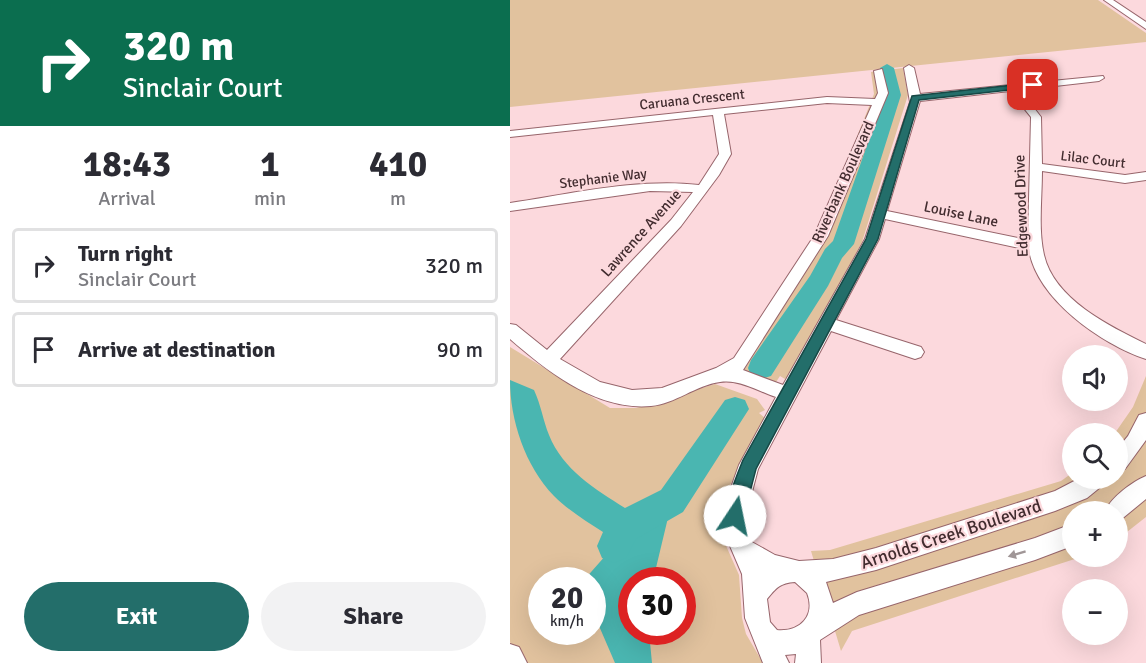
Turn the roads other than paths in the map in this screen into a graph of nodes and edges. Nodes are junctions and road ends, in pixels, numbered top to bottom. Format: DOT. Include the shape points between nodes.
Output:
graph roads {
  1 [pos="1108,0"];
  2 [pos="1146,26"];
  3 [pos="909,68"];
  4 [pos="879,71"];
  5 [pos="1099,78"];
  6 [pos="1012,87"];
  7 [pos="915,98"];
  8 [pos="877,102"];
  9 [pos="718,112"];
  10 [pos="510,134"];
  11 [pos="1036,167"];
  12 [pos="1146,176"];
  13 [pos="701,189"];
  14 [pos="510,207"];
  15 [pos="880,214"];
  16 [pos="1036,247"];
  17 [pos="827,323"];
  18 [pos="510,330"];
  19 [pos="915,352"];
  20 [pos="1146,352"];
  21 [pos="548,361"];
  22 [pos="724,375"];
  23 [pos="789,394"];
  24 [pos="1146,421"];
  25 [pos="1128,450"];
  26 [pos="1146,486"];
  27 [pos="1081,489"];
  28 [pos="1128,501"];
  29 [pos="1062,539"];
  30 [pos="742,549"];
  31 [pos="795,571"];
  32 [pos="757,594"];
  33 [pos="761,629"];
  34 [pos="811,632"];
  35 [pos="776,663"];
  36 [pos="808,663"];
  1 -- 2 [label="street"];
  3 -- 7 [label="street"];
  4 -- 8 [label="street, Riverbank Boulevard" via="883,93"];
  5 -- 6 [label="street"];
  6 -- 7 [label="street"];
  6 -- 11 [label="street, Edgewood Drive" via="1036,117"];
  7 -- 15 [label="street"];
  8 -- 9 [label="street, Caruana Crescent" via="827,100"];
  8 -- 22 [label="street, Riverbank Boulevard" via="821,236 740,363"];
  9 -- 10 [label="street, Caruana Crescent"];
  9 -- 13 [label="street, Lawrence Avenue" via="725,154"];
  11 -- 12 [label="street, Lilac Court" via="1125,179"];
  11 -- 16 [label="street, Edgewood Drive"];
  13 -- 14 [label="street, Stephanie Way" via="650,187"];
  13 -- 21 [label="street, Lawrence Avenue" via="676,223"];
  15 -- 16 [label="street, Louise Lane"];
  15 -- 17 [label="street" via="866,252"];
  16 -- 20 [label="street, Edgewood Drive" via="1039,265 1065,300 1105,331"];
  17 -- 19 [label="street"];
  17 -- 23 [label="street"];
  18 -- 21 [label="street, Riverbank Boulevard"];
  21 -- 22 [label="street, Riverbank Boulevard" via="590,387 630,397 651,398"];
  22 -- 23 [label="street, Riverbank Boulevard" via="733,374"];
  23 -- 30 [label="street" via="742,482 735,516"];
  24 -- 25 [label="street"];
  26 -- 28 [label="street"];
  27 -- 31 [label="street, Arnolds Creek Boulevard" via="876,559 833,570"];
  29 -- 34 [label="street, one-way" via="857,604"];
  30 -- 31 [label="street" via="771,565"];
  30 -- 32 [label="street"];
  31 -- 32 [label="street" via="771,576"];
  31 -- 34 [label="street" via="814,582 821,600 819,620"];
  32 -- 33 [label="street" via="756,618"];
  33 -- 34 [label="street" via="778,642 799,641"];
  33 -- 35 [label="street"];
  34 -- 36 [label="street"];
}
